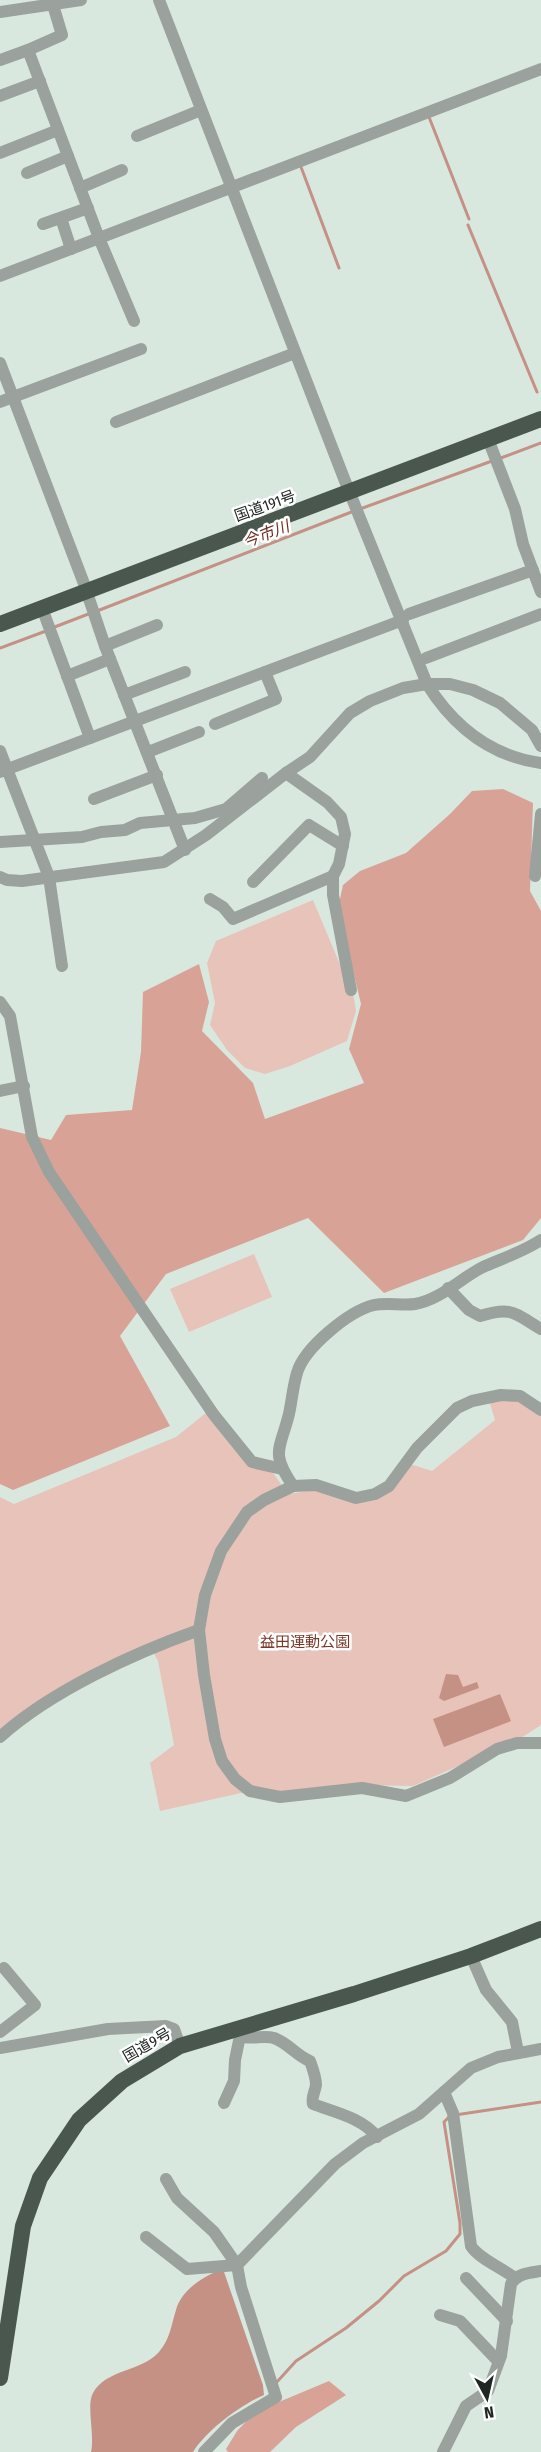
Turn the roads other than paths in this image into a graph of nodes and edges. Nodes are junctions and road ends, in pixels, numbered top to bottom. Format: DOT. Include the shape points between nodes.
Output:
graph roads {
  1 [pos="81,0"];
  2 [pos="159,0"];
  3 [pos="54,4"];
  4 [pos="0,12"];
  5 [pos="28,50"];
  6 [pos="0,60"];
  7 [pos="541,69"];
  8 [pos="40,81"];
  9 [pos="0,96"];
  10 [pos="201,110"];
  11 [pos="58,130"];
  12 [pos="137,136"];
  13 [pos="0,153"];
  14 [pos="68,156"];
  15 [pos="122,170"];
  16 [pos="27,173"];
  17 [pos="80,188"];
  18 [pos="231,189"];
  19 [pos="88,208"];
  20 [pos="61,218"];
  21 [pos="43,224"];
  22 [pos="99,238"];
  23 [pos="71,249"];
  24 [pos="0,276"];
  25 [pos="134,321"];
  26 [pos="141,350"];
  27 [pos="295,353"];
  28 [pos="1,366"];
  29 [pos="14,397"];
  30 [pos="0,402"];
  31 [pos="541,419"];
  32 [pos="116,422"];
  33 [pos="488,439"];
  34 [pos="350,493"];
  35 [pos="533,570"];
  36 [pos="87,591"];
  37 [pos="541,592"];
  38 [pos="42,608"];
  39 [pos="541,614"];
  40 [pos="406,617"];
  41 [pos="0,624"];
  42 [pos="157,625"];
  43 [pos="105,645"];
  44 [pos="426,658"];
  45 [pos="110,659"];
  46 [pos="185,672"];
  47 [pos="265,672"];
  48 [pos="67,676"];
  49 [pos="428,684"];
  50 [pos="124,695"];
  51 [pos="136,721"];
  52 [pos="215,723"];
  53 [pos="199,732"];
  54 [pos="90,738"];
  55 [pos="541,746"];
  56 [pos="0,751"];
  57 [pos="148,752"];
  58 [pos="541,763"];
  59 [pos="3,771"];
  60 [pos="286,773"];
  61 [pos="157,775"];
  62 [pos="262,778"];
  63 [pos="94,799"];
  64 [pos="541,814"];
  65 [pos="174,819"];
  66 [pos="540,828"];
  67 [pos="34,839"];
  68 [pos="0,842"];
  69 [pos="343,846"];
  70 [pos="185,850"];
  71 [pos="333,876"];
  72 [pos="535,876"];
  73 [pos="0,877"];
  74 [pos="49,877"];
  75 [pos="253,882"];
  76 [pos="210,899"];
  77 [pos="62,966"];
  78 [pos="351,990"];
  79 [pos="0,1002"];
  80 [pos="24,1086"];
  81 [pos="0,1091"];
  82 [pos="541,1240"];
  83 [pos="448,1288"];
  84 [pos="541,1329"];
  85 [pos="541,1410"];
  86 [pos="282,1469"];
  87 [pos="293,1486"];
  88 [pos="199,1630"];
  89 [pos="0,1737"];
  90 [pos="541,1743"];
  91 [pos="541,1929"];
  92 [pos="471,1956"];
  93 [pos="4,1968"];
  94 [pos="0,2032"];
  95 [pos="238,2033"];
  96 [pos="180,2046"];
  97 [pos="0,2048"];
  98 [pos="541,2049"];
  99 [pos="518,2052"];
  100 [pos="444,2092"];
  101 [pos="224,2103"];
  102 [pos="377,2137"];
  103 [pos="166,2179"];
  104 [pos="146,2237"];
  105 [pos="237,2265"];
  106 [pos="541,2271"];
  107 [pos="466,2278"];
  108 [pos="515,2278"];
  109 [pos="440,2315"];
  110 [pos="507,2321"];
  111 [pos="498,2361"];
  112 [pos="0,2378"];
  113 [pos="204,2452"];
  114 [pos="443,2452"];
  1 -- 3 [label="street"];
  2 -- 10 [label="street"];
  3 -- 4 [label="street"];
  3 -- 5 [label="street" via="62,35"];
  5 -- 6 [label="street"];
  5 -- 8 [label="street"];
  7 -- 18 [label="street"];
  8 -- 9 [label="street"];
  8 -- 11 [label="street"];
  10 -- 12 [label="street"];
  10 -- 18 [label="street"];
  11 -- 13 [label="street"];
  11 -- 14 [label="street"];
  14 -- 16 [label="street"];
  14 -- 17 [label="street"];
  15 -- 17 [label="street"];
  17 -- 19 [label="street"];
  18 -- 22 [label="street"];
  18 -- 27 [label="street"];
  19 -- 20 [label="street"];
  19 -- 22 [label="street"];
  20 -- 21 [label="street"];
  20 -- 23 [label="street"];
  22 -- 23 [label="street"];
  22 -- 25 [label="street"];
  23 -- 24 [label="street"];
  26 -- 29 [label="street"];
  27 -- 32 [label="street"];
  27 -- 34 [label="street"];
  28 -- 29 [label="street"];
  29 -- 30 [label="street"];
  29 -- 36 [label="street"];
  31 -- 33 [label="highway, 国道191号"];
  33 -- 34 [label="highway, 国道191号"];
  33 -- 35 [label="street"];
  34 -- 36 [label="highway, 国道191号"];
  34 -- 40 [label="street"];
  35 -- 37 [label="street"];
  35 -- 40 [label="street"];
  36 -- 38 [label="highway, 国道191号"];
  36 -- 43 [label="street"];
  38 -- 41 [label="highway, 国道191号"];
  38 -- 48 [label="street"];
  39 -- 44 [label="street"];
  40 -- 47 [label="street"];
  40 -- 49 [label="street"];
  42 -- 43 [label="street"];
  43 -- 45 [label="street"];
  45 -- 48 [label="street"];
  45 -- 50 [label="street"];
  46 -- 50 [label="street"];
  47 -- 51 [label="street"];
  47 -- 52 [label="street" via="276,699"];
  48 -- 54 [label="street"];
  49 -- 55 [label="street" via="450,684 500,703 532,730"];
  49 -- 58 [label="street" via="442,708 470,734 494,749"];
  49 -- 60 [label="street" via="384,695 350,713 310,758"];
  50 -- 51 [label="street"];
  51 -- 54 [label="street"];
  51 -- 57 [label="street"];
  53 -- 57 [label="street"];
  54 -- 59 [label="street"];
  56 -- 59 [label="street"];
  57 -- 61 [label="street"];
  59 -- 67 [label="street"];
  60 -- 69 [label="street" via="341,817"];
  60 -- 70 [label="street"];
  61 -- 63 [label="street"];
  61 -- 65 [label="street"];
  62 -- 65 [label="street" via="226,809"];
  64 -- 66 [label="street"];
  65 -- 67 [label="street" via="82,837"];
  65 -- 70 [label="street"];
  66 -- 72 [label="street"];
  67 -- 68 [label="street"];
  67 -- 74 [label="street"];
  69 -- 71 [label="street"];
  69 -- 75 [label="street" via="309,825"];
  70 -- 74 [label="street" via="164,862"];
  71 -- 76 [label="street" via="233,919"];
  71 -- 78 [label="street"];
  73 -- 74 [label="street" via="22,881"];
  74 -- 77 [label="street"];
  79 -- 80 [label="street" via="10,1016"];
  80 -- 81 [label="street"];
  80 -- 86 [label="street" via="32,1137 49,1172 94,1241 214,1415 252,1462"];
  82 -- 83 [label="street"];
  83 -- 84 [label="street" via="480,1316 510,1311"];
  83 -- 86 [label="street" via="415,1304 373,1305 324,1336 307,1354 297,1371 277,1455"];
  85 -- 87 [label="street" via="520,1396 501,1395 457,1408 417,1448 389,1486 375,1494 356,1498 316,1485"];
  86 -- 87 [label="street"];
  87 -- 88 [label="street" via="247,1512 235,1528 221,1551 205,1595"];
  88 -- 89 [label="street" via="86,1681"];
  88 -- 90 [label="street" via="215,1739 222,1761 250,1791 280,1797 362,1788 406,1796 450,1778 497,1749 516,1743"];
  91 -- 92 [label="highway, 国道9号"];
  92 -- 95 [label="highway, 国道9号"];
  92 -- 99 [label="street" via="486,1990 512,2022"];
  93 -- 94 [label="street" via="35,2005"];
  95 -- 96 [label="highway, 国道9号"];
  95 -- 101 [label="street" via="234,2081"];
  95 -- 102 [label="street" via="248,2039 270,2037 310,2061 316,2088 313,2104 353,2120"];
  96 -- 97 [label="street" via="174,2029 166,2025 108,2028"];
  96 -- 112 [label="highway, 国道9号" via="122,2081 79,2120 40,2178 23,2226"];
  98 -- 99 [label="street"];
  99 -- 100 [label="street" via="471,2067"];
  100 -- 102 [label="street" via="418,2114"];
  100 -- 108 [label="street" via="453,2117 471,2246 476,2254"];
  102 -- 105 [label="street" via="334,2164"];
  103 -- 105 [label="street" via="177,2198 210,2226"];
  104 -- 105 [label="street" via="188,2269"];
  105 -- 113 [label="street" via="276,2397 232,2423"];
  106 -- 108 [label="street"];
  107 -- 110 [label="street"];
  108 -- 110 [label="street"];
  109 -- 111 [label="street" via="460,2321"];
  110 -- 111 [label="street"];
  111 -- 114 [label="street" via="488,2391 460,2414"];
}
